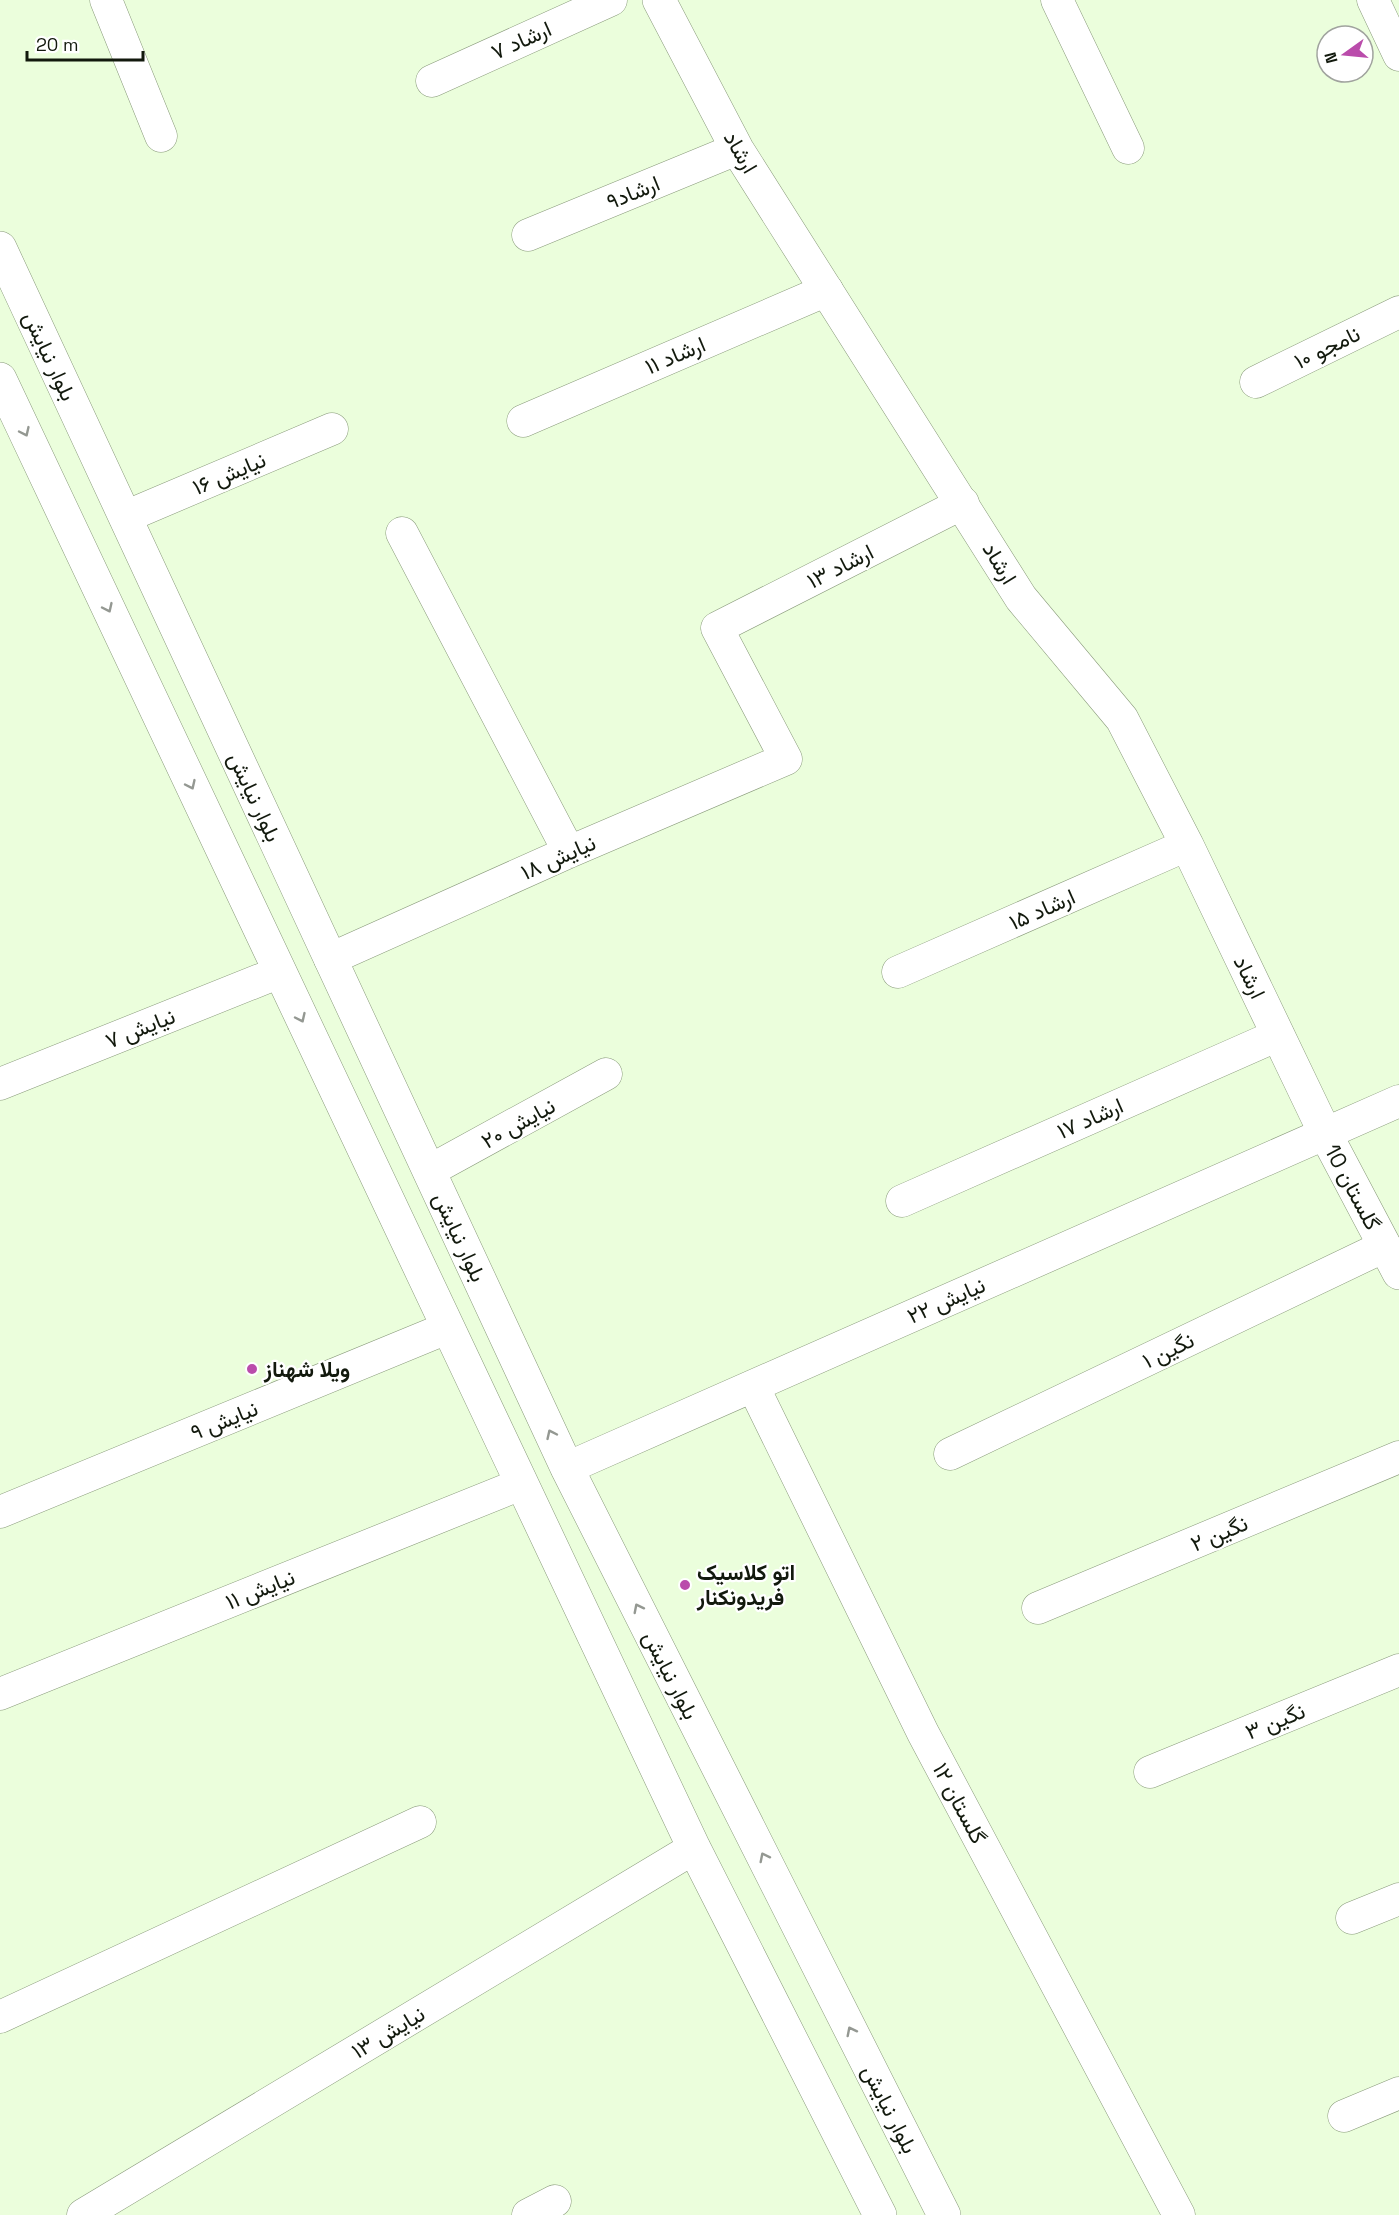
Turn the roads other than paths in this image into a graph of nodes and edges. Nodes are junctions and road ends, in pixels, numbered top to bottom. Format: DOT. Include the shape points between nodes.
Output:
graph roads {
  1 [pos="106,0"];
  2 [pos="611,0"];
  3 [pos="659,0"];
  4 [pos="1057,0"];
  5 [pos="1373,0"];
  6 [pos="1399,55"];
  7 [pos="432,81"];
  8 [pos="161,136"];
  9 [pos="737,148"];
  10 [pos="1128,148"];
  11 [pos="528,235"];
  12 [pos="0,248"];
  13 [pos="826,290"];
  14 [pos="1399,312"];
  15 [pos="0,379"];
  16 [pos="1256,382"];
  17 [pos="523,421"];
  18 [pos="332,429"];
  19 [pos="963,503"];
  20 [pos="125,517"];
  21 [pos="402,533"];
  22 [pos="786,759"];
  23 [pos="1187,845"];
  24 [pos="569,852"];
  25 [pos="330,959"];
  26 [pos="280,972"];
  27 [pos="898,972"];
  28 [pos="1278,1035"];
  29 [pos="606,1074"];
  30 [pos="0,1084"];
  31 [pos="1399,1101"];
  32 [pos="1325,1133"];
  33 [pos="429,1171"];
  34 [pos="902,1201"];
  35 [pos="1392,1259"];
  36 [pos="447,1328"];
  37 [pos="753,1386"];
  38 [pos="950,1454"];
  39 [pos="1399,1457"];
  40 [pos="567,1468"];
  41 [pos="520,1484"];
  42 [pos="0,1512"];
  43 [pos="1038,1608"];
  44 [pos="1399,1670"];
  45 [pos="0,1694"];
  46 [pos="1150,1772"];
  47 [pos="420,1822"];
  48 [pos="694,1848"];
  49 [pos="1399,1899"];
  50 [pos="1352,1918"];
  51 [pos="0,2017"];
  52 [pos="1399,2093"];
  53 [pos="1344,2116"];
  54 [pos="83,2215"];
  55 [pos="880,2215"];
  56 [pos="944,2215"];
  57 [pos="1179,2215"];
  1 -- 8 [label="street"];
  2 -- 7 [label="street, ارشاد ۷"];
  3 -- 9 [label="main road, ارشاد"];
  4 -- 10 [label="street"];
  5 -- 6 [label="street"];
  9 -- 11 [label="street, ارشاد۹"];
  9 -- 13 [label="main road, ارشاد"];
  12 -- 20 [label="main road, بلوار نیایش"];
  13 -- 17 [label="street, ارشاد ۱۱"];
  13 -- 19 [label="main road, ارشاد"];
  14 -- 16 [label="street, نامجو ۱۰"];
  15 -- 26 [label="main road, one-way"];
  18 -- 20 [label="street, نیایش ۱۶"];
  19 -- 22 [label="street, ارشاد ۱۳" via="717,628"];
  19 -- 23 [label="main road, ارشاد" via="1021,598 1122,719"];
  20 -- 25 [label="main road, بلوار نیایش"];
  21 -- 24 [label="street"];
  22 -- 24 [label="street, نیایش ۱۸"];
  23 -- 27 [label="street, ارشاد ۱۵"];
  23 -- 28 [label="main road, ارشاد"];
  24 -- 25 [label="street, نیایش ۱۸"];
  25 -- 33 [label="main road, بلوار نیایش"];
  26 -- 30 [label="street, نیایش ۷"];
  26 -- 36 [label="main road, one-way"];
  28 -- 32 [label="main road, ارشاد"];
  28 -- 34 [label="street, ارشاد ۱۷"];
  29 -- 33 [label="street, نیایش ۲۰"];
  31 -- 32 [label="street, نیایش ۲۲"];
  32 -- 35 [label="main road, گلستان 10"];
  32 -- 37 [label="street, نیایش ۲۲"];
  40 -- 33 [label="main road, بلوار نیایش, one-way"];
  35 -- 38 [label="street, نگین ۱"];
  36 -- 41 [label="main road"];
  36 -- 42 [label="street, نیایش ۹"];
  37 -- 40 [label="street, نیایش ۲۲"];
  37 -- 57 [label="street, گلستان ۱۲" via="923,1733"];
  39 -- 43 [label="street, نگین ۲"];
  56 -- 40 [label="main road, بلوار نیایش, one-way"];
  41 -- 45 [label="street, نیایش ۱۱"];
  41 -- 48 [label="main road"];
  44 -- 46 [label="street, نگین ۳"];
  47 -- 51 [label="street"];
  48 -- 54 [label="street, نیایش ۱۳"];
  48 -- 55 [label="main road"];
  49 -- 50 [label="street"];
  52 -- 53 [label="street"];
}
